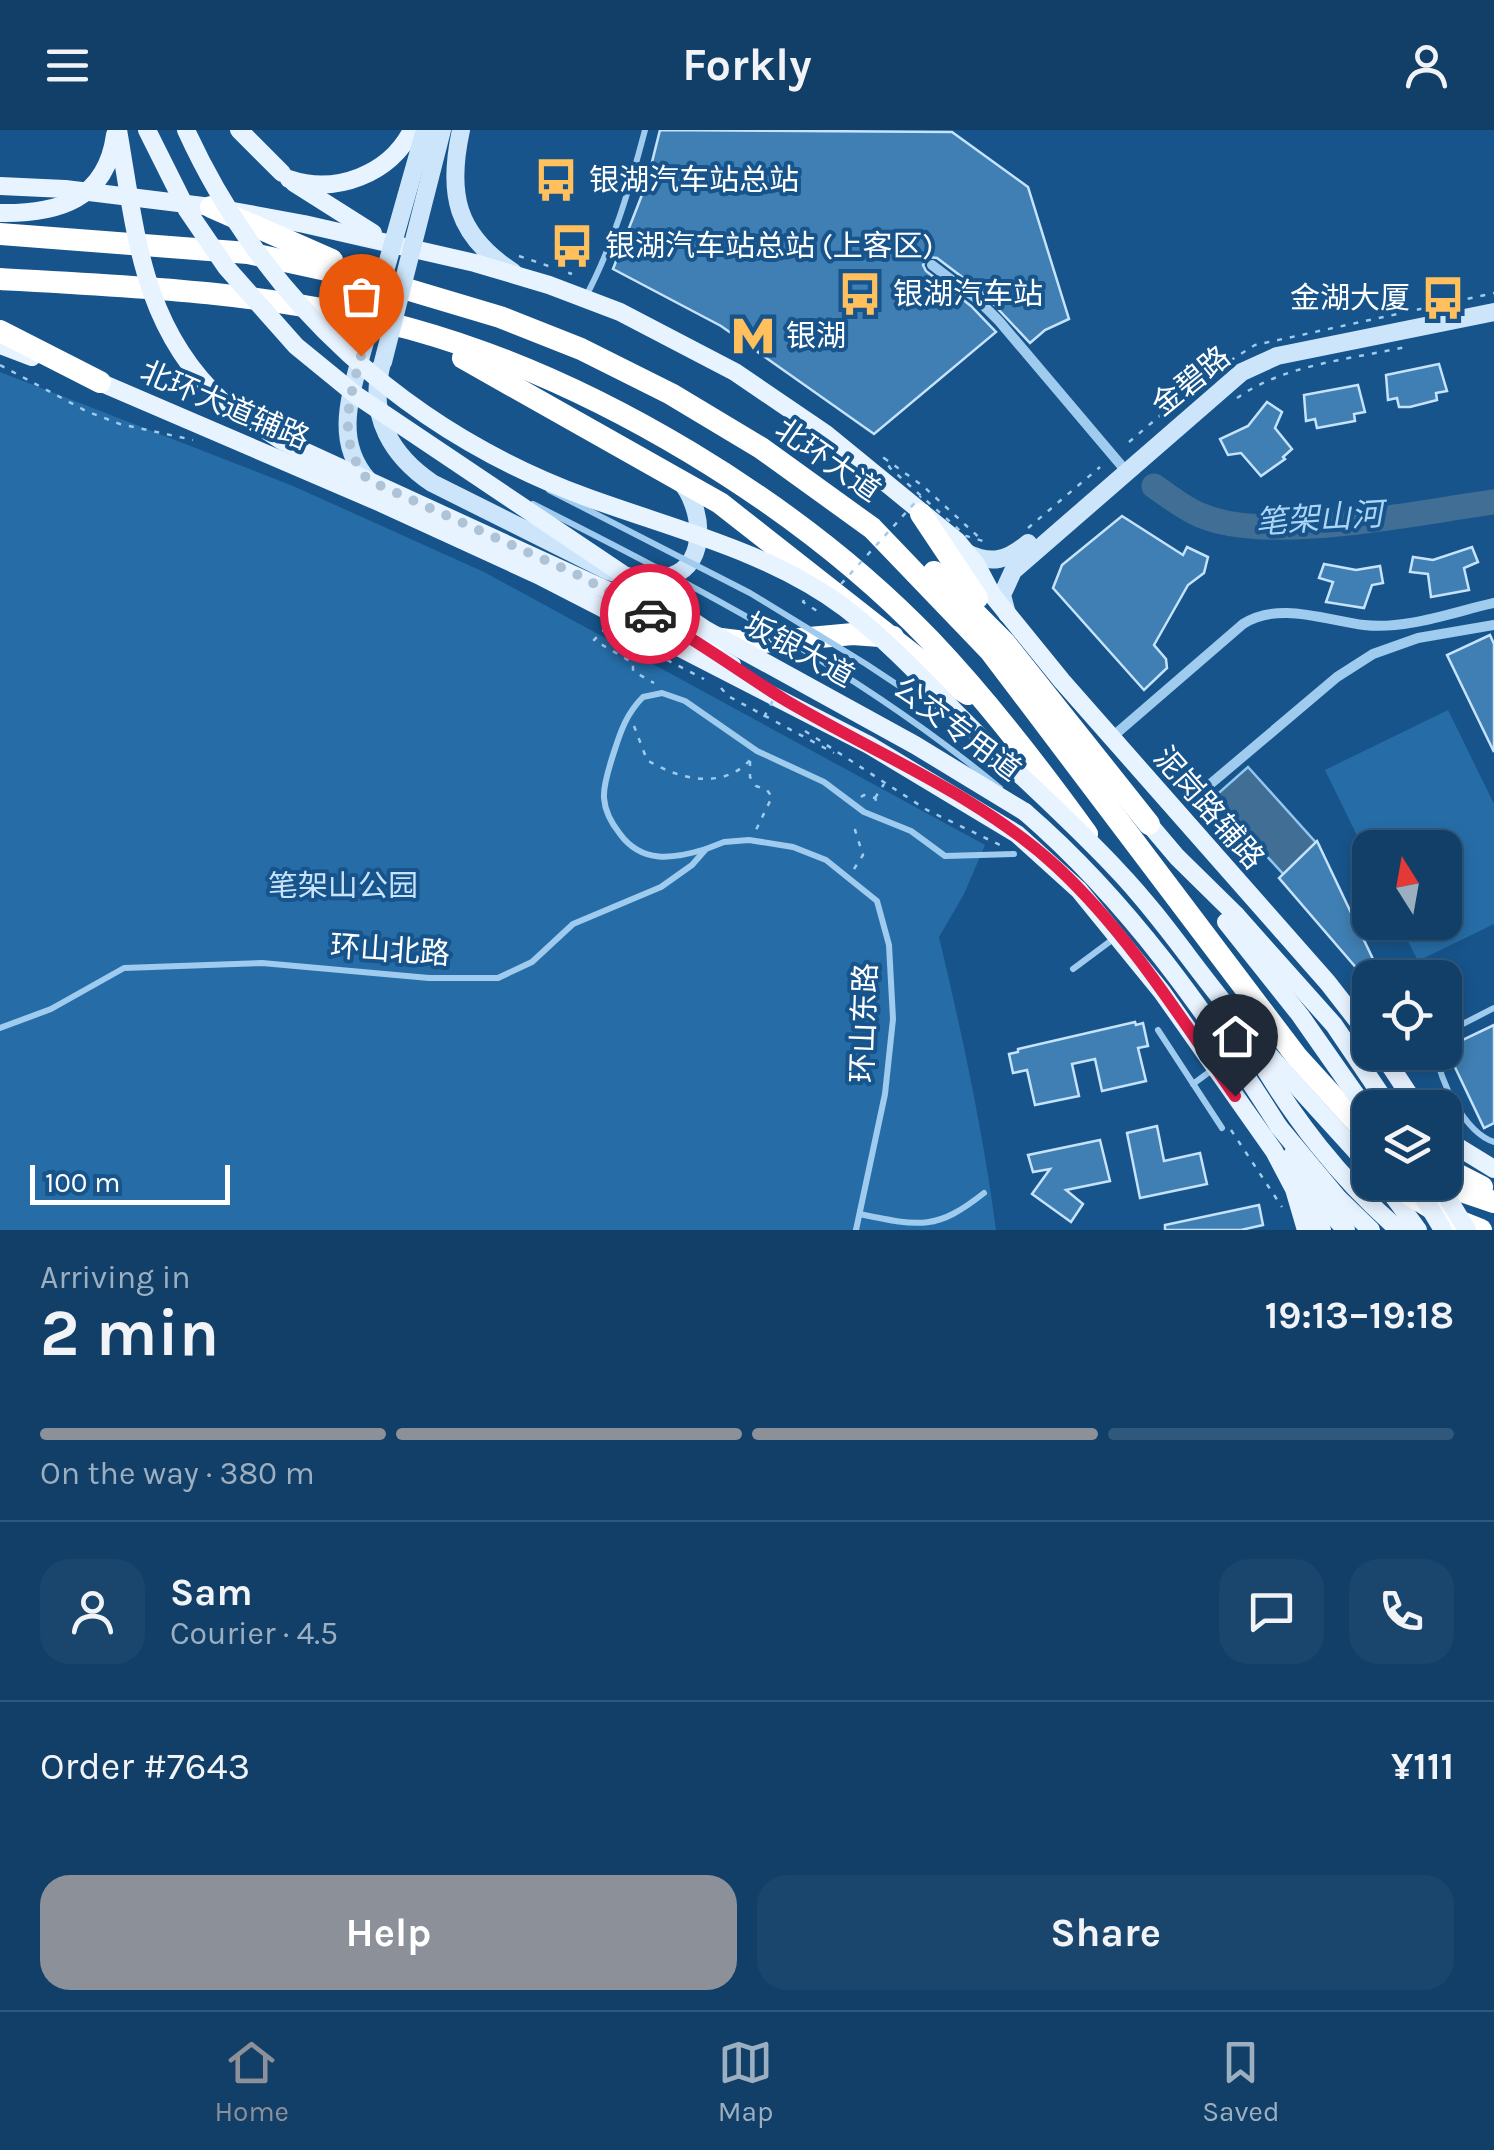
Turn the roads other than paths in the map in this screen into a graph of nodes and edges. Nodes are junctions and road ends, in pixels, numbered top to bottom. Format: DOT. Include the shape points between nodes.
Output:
graph roads {
  1 [pos="117,130"];
  2 [pos="147,130"];
  3 [pos="186,130"];
  4 [pos="239,130"];
  5 [pos="412,130"];
  6 [pos="425,130"];
  7 [pos="442,130"];
  8 [pos="461,130"];
  9 [pos="645,130"];
  10 [pos="285,176"];
  11 [pos="0,186"];
  12 [pos="212,207"];
  13 [pos="0,213"];
  14 [pos="0,234"];
  15 [pos="391,244"];
  16 [pos="932,265"];
  17 [pos="518,276"];
  18 [pos="0,279"];
  19 [pos="386,283"];
  20 [pos="585,298"];
  21 [pos="1494,302"];
  22 [pos="1494,312"];
  23 [pos="412,330"];
  24 [pos="0,331"];
  25 [pos="0,346"];
  26 [pos="100,382"];
  27 [pos="508,464"];
  28 [pos="1123,468"];
  29 [pos="676,477"];
  30 [pos="368,480"];
  31 [pos="492,484"];
  32 [pos="921,505"];
  33 [pos="872,528"];
  34 [pos="976,543"];
  35 [pos="1494,603"];
  36 [pos="1007,615"];
  37 [pos="669,625"];
  38 [pos="1494,625"];
  39 [pos="894,638"];
  40 [pos="1005,643"];
  41 [pos="787,700"];
  42 [pos="990,707"];
  43 [pos="1110,738"];
  44 [pos="996,752"];
  45 [pos="1195,797"];
  46 [pos="1025,812"];
  47 [pos="1176,813"];
  48 [pos="1149,824"];
  49 [pos="706,849"];
  50 [pos="1014,854"];
  51 [pos="1231,918"];
  52 [pos="1118,935"];
  53 [pos="1073,969"];
  54 [pos="1228,1008"];
  55 [pos="1494,1008"];
  56 [pos="1352,1014"];
  57 [pos="1462,1024"];
  58 [pos="0,1028"];
  59 [pos="1158,1030"];
  60 [pos="1291,1049"];
  61 [pos="1215,1068"];
  62 [pos="1442,1070"];
  63 [pos="1193,1084"];
  64 [pos="1352,1090"];
  65 [pos="1378,1090"];
  66 [pos="1352,1101"];
  67 [pos="1352,1119"];
  68 [pos="1225,1127"];
  69 [pos="1279,1127"];
  70 [pos="1494,1142"];
  71 [pos="1352,1148"];
  72 [pos="1462,1148"];
  73 [pos="1352,1150"];
  74 [pos="1274,1152"];
  75 [pos="1494,1168"];
  76 [pos="1462,1177"];
  77 [pos="1462,1191"];
  78 [pos="984,1193"];
  79 [pos="1494,1193"];
  80 [pos="1398,1200"];
  81 [pos="1417,1200"];
  82 [pos="1425,1200"];
  83 [pos="1448,1200"];
  84 [pos="1494,1202"];
  85 [pos="860,1214"];
  86 [pos="856,1230"];
  87 [pos="1306,1230"];
  88 [pos="1322,1230"];
  89 [pos="1346,1230"];
  90 [pos="1371,1230"];
  91 [pos="1399,1230"];
  92 [pos="1418,1230"];
  93 [pos="1443,1230"];
  94 [pos="1467,1230"];
  95 [pos="1482,1230"];
  1 -- 13 [label="main road, bridge" via="110,160 87,192 49,210"];
  1 -- 30 [label="main road, bridge" via="152,300 200,380 282,441"];
  2 -- 31 [label="main road, 坂银大道, bridge" via="198,226 280,330 368,404"];
  3 -- 27 [label="main road, 坂银大道, bridge" via="240,230 310,319 398,394"];
  4 -- 10 [label="main road, bridge"];
  5 -- 10 [label="main road" via="388,162 358,178 315,184"];
  6 -- 30 [label="street, bridge" via="348,402 347,436"];
  7 -- 29 [label="street, bridge" via="376,395 393,446 432,483 625,576 671,576 688,562 698,515"];
  8 -- 17 [label="street" via="454,178 462,216 487,253"];
  9 -- 20 [label="lane"];
  10 -- 15 [label="main road"];
  11 -- 12 [label="main road"];
  12 -- 15 [label="main road"];
  12 -- 19 [label="highway"];
  14 -- 19 [label="highway, 北环大道" via="248,253"];
  15 -- 17 [label="main road"];
  16 -- 28 [label="street" via="989,310"];
  17 -- 20 [label="main road"];
  18 -- 23 [label="highway" via="264,301"];
  19 -- 33 [label="highway, 北环大道" via="529,328 624,369 748,440"];
  20 -- 32 [label="main road" via="680,341 763,390"];
  21 -- 28 [label="street, 金碧路" via="1249,357"];
  22 -- 28 [label="street, 金碧路" via="1263,361 1228,381"];
  23 -- 29 [label="highway"];
  23 -- 42 [label="highway" via="568,388 692,453 867,581"];
  24 -- 26 [label="highway"];
  25 -- 26 [label="main road, 北环大道辅路"];
  26 -- 41 [label="main road, 北环大道辅路" via="472,544"];
  27 -- 44 [label="lane, 公交专用道, bridge" via="750,594"];
  27 -- 44 [label="main road, 坂银大道, bridge" via="735,550 822,592 892,648"];
  28 -- 34 [label="street, 金碧路" via="1013,555 990,561"];
  28 -- 36 [label="street, 金碧路" via="1013,572 1002,595"];
  29 -- 39 [label="highway" via="720,503"];
  30 -- 37 [label="main road" via="578,575"];
  31 -- 46 [label="main road, 坂银大道, bridge" via="706,630"];
  31 -- 46 [label="lane, 公交专用道, bridge" via="642,558 831,666 923,727"];
  32 -- 34 [label="main road"];
  32 -- 40 [label="highway"];
  33 -- 40 [label="highway" via="907,548"];
  33 -- 60 [label="highway, 北环大道" via="1020,688"];
  34 -- 36 [label="main road"];
  35 -- 43 [label="street" via="1384,625 1259,614"];
  36 -- 43 [label="main road, 泥岗路辅路"];
  37 -- 39 [label="highway" via="753,642 853,634"];
  37 -- 41 [label="main road"];
  38 -- 45 [label="street" via="1418,638 1373,654"];
  39 -- 42 [label="highway"];
  40 -- 48 [label="highway"];
  41 -- 52 [label="main road, 北环大道辅路" via="1017,834"];
  42 -- 73 [label="highway" via="1208,994"];
  43 -- 47 [label="main road, 泥岗路辅路"];
  44 -- 54 [label="main road, 坂银大道, bridge" via="1118,870"];
  45 -- 47 [label="lane"];
  46 -- 69 [label="main road, 坂银大道" via="1076,859 1162,958"];
  47 -- 56 [label="main road, 泥岗路辅路"];
  48 -- 51 [label="main road"];
  49 -- 50 [label="lane" via="654,858 630,848 611,822 604,798 611,764 631,709 644,697 662,693 685,702 757,751 824,782 945,856"];
  49 -- 58 [label="lane, 环山北路" via="662,888 573,924 532,962 498,978 262,963 124,968"];
  49 -- 85 [label="lane, 环山东路" via="749,840 793,847 826,860 877,901 889,945 893,1019"];
  51 -- 64 [label="main road, bridge"];
  51 -- 65 [label="main road, bridge" via="1334,1025"];
  52 -- 53 [label="lane"];
  52 -- 61 [label="main road, 北环大道辅路"];
  54 -- 71 [label="main road, 坂银大道, bridge"];
  54 -- 91 [label="main road, bridge" via="1314,1143"];
  55 -- 57 [label="lane"];
  59 -- 63 [label="lane"];
  60 -- 66 [label="highway"];
  60 -- 67 [label="highway, 北环大道"];
  61 -- 63 [label="lane"];
  61 -- 74 [label="main road, 北环大道辅路"];
  62 -- 70 [label="lane" via="1467,1122"];
  63 -- 68 [label="lane"];
  69 -- 88 [label="main road, 坂银大道, bridge"];
  69 -- 90 [label="main road, bridge"];
  72 -- 75 [label="main road"];
  74 -- 87 [label="main road"];
  74 -- 89 [label="main road"];
  76 -- 79 [label="highway"];
  77 -- 84 [label="highway"];
  78 -- 85 [label="lane" via="962,1216 935,1228"];
  80 -- 92 [label="main road"];
  81 -- 95 [label="highway, bridge"];
  82 -- 93 [label="main road, bridge"];
  83 -- 94 [label="main road, bridge"];
  85 -- 86 [label="lane, 环山东路"];
}
